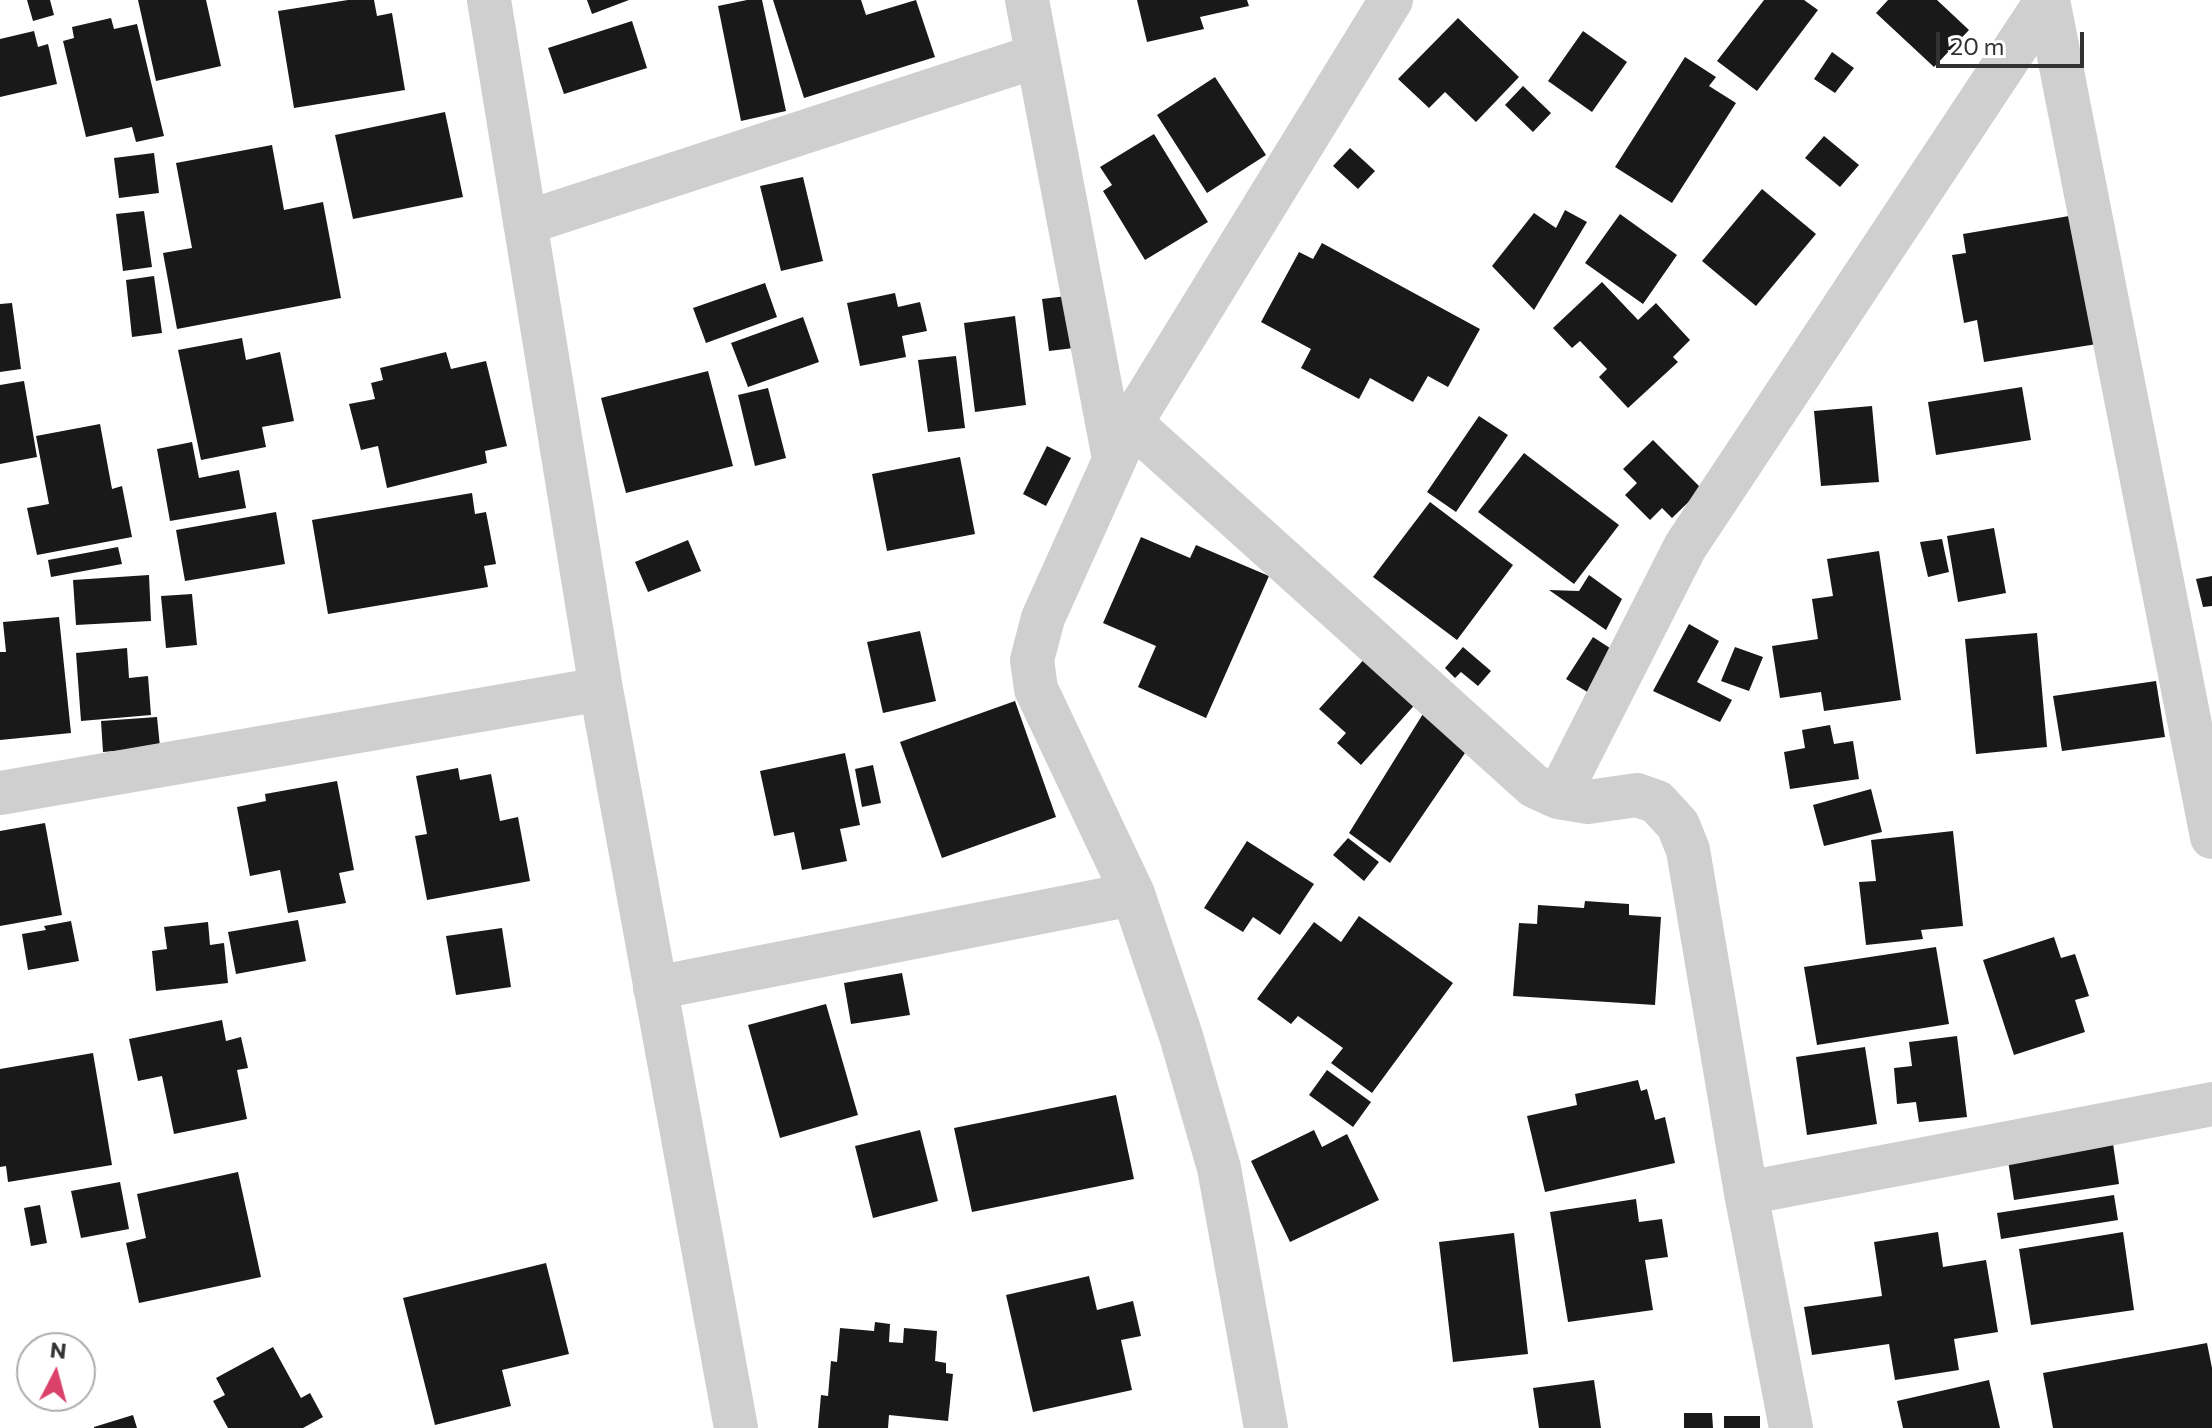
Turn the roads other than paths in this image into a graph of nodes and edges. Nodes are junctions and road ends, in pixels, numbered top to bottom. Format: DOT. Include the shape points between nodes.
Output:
graph roads {
  1 [pos="489,0"];
  2 [pos="1027,0"];
  3 [pos="1391,0"];
  4 [pos="2047,0"];
  5 [pos="1037,56"];
  6 [pos="525,223"];
  7 [pos="1122,441"];
  8 [pos="601,689"];
  9 [pos="0,793"];
  10 [pos="2208,794"];
  11 [pos="1558,797"];
  12 [pos="2212,837"];
  13 [pos="1133,894"];
  14 [pos="655,988"];
  15 [pos="2212,1104"];
  16 [pos="1746,1193"];
  17 [pos="736,1428"];
  18 [pos="1266,1428"];
  19 [pos="1791,1428"];
  1 -- 6 [label="street"];
  2 -- 5 [label="street"];
  3 -- 7 [label="street"];
  4 -- 10 [label="street"];
  4 -- 11 [label="street" via="1685,547"];
  5 -- 6 [label="street"];
  5 -- 7 [label="street"];
  6 -- 8 [label="street"];
  7 -- 11 [label="street" via="1534,786"];
  7 -- 13 [label="street" via="1043,618 1032,660 1036,689"];
  8 -- 9 [label="street"];
  8 -- 14 [label="street"];
  10 -- 12 [label="street"];
  11 -- 16 [label="street" via="1588,802 1637,795 1657,802 1678,825 1688,850"];
  13 -- 14 [label="street"];
  13 -- 18 [label="street" via="1219,1168"];
  14 -- 17 [label="street"];
  15 -- 16 [label="street"];
  16 -- 19 [label="street"];
}
